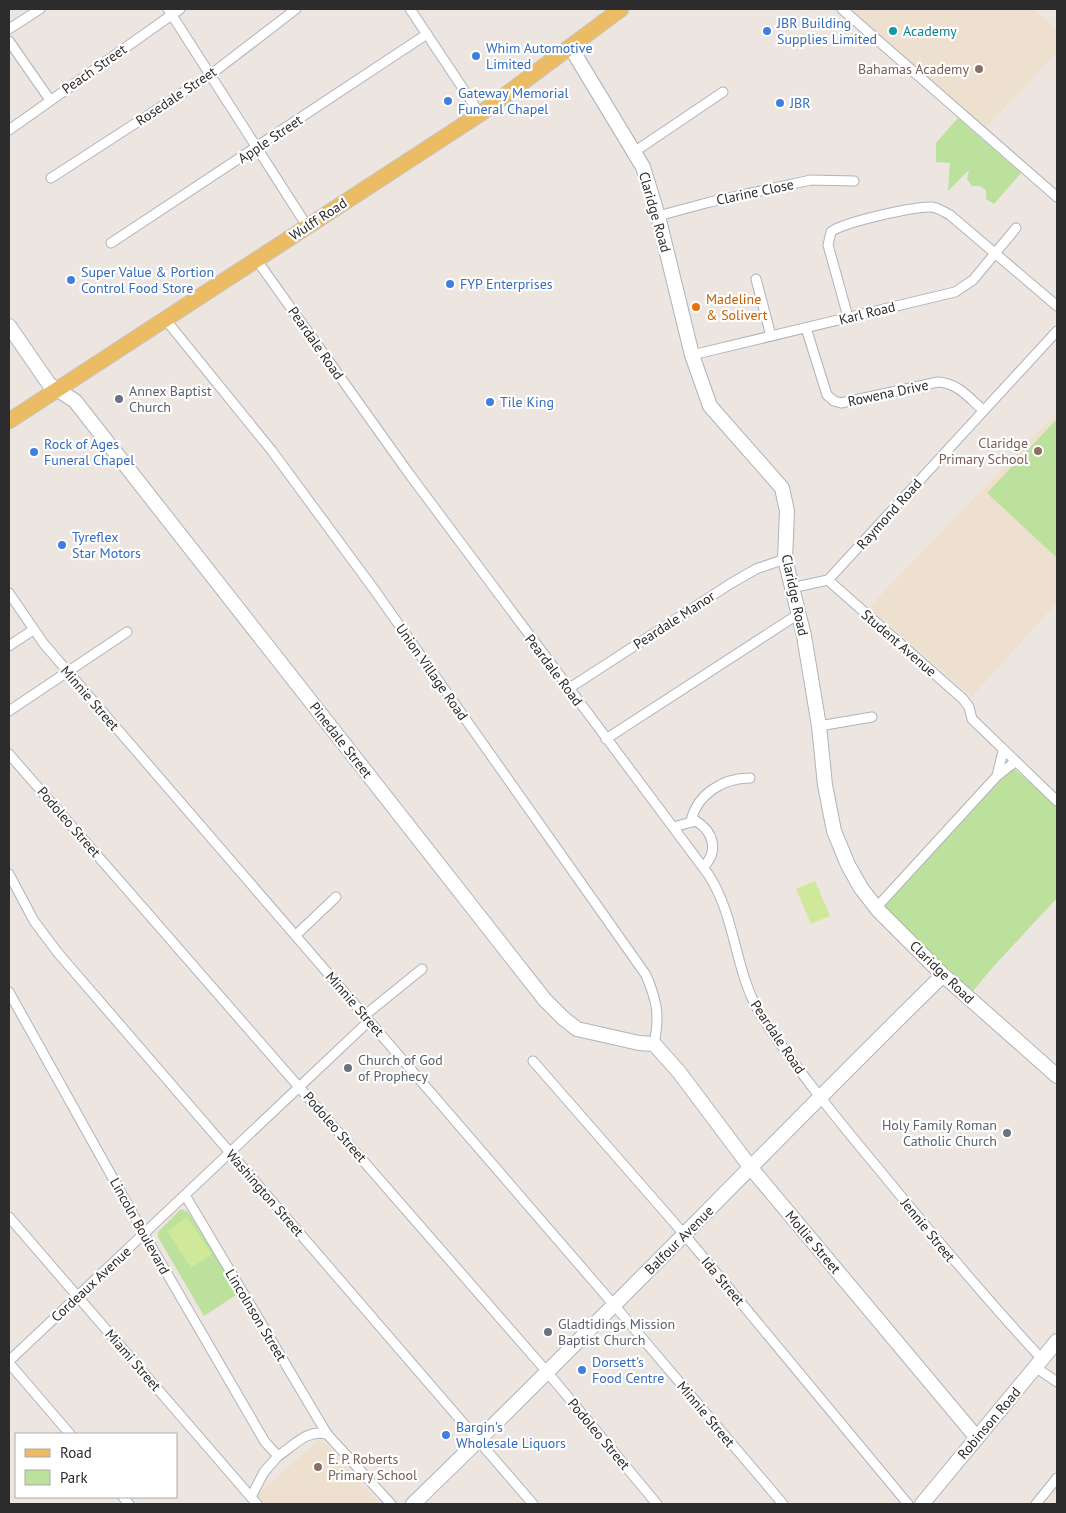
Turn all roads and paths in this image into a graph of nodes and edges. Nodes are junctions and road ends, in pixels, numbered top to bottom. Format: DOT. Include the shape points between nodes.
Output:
graph roads {
  1 [pos="40,9"];
  2 [pos="180,9"];
  3 [pos="296,9"];
  4 [pos="410,9"];
  5 [pos="621,9"];
  6 [pos="842,9"];
  7 [pos="170,12"];
  8 [pos="9,29"];
  9 [pos="427,34"];
  10 [pos="9,42"];
  11 [pos="570,48"];
  12 [pos="210,74"];
  13 [pos="723,92"];
  14 [pos="50,100"];
  15 [pos="480,114"];
  16 [pos="9,130"];
  17 [pos="257,148"];
  18 [pos="634,152"];
  19 [pos="51,178"];
  20 [pos="854,181"];
  21 [pos="1057,197"];
  22 [pos="658,216"];
  23 [pos="306,226"];
  24 [pos="1016,228"];
  25 [pos="111,243"];
  26 [pos="995,252"];
  27 [pos="256,259"];
  28 [pos="756,279"];
  29 [pos="1057,306"];
  30 [pos="848,317"];
  31 [pos="165,319"];
  32 [pos="9,326"];
  33 [pos="806,328"];
  34 [pos="1057,331"];
  35 [pos="771,336"];
  36 [pos="692,355"];
  37 [pos="57,389"];
  38 [pos="983,410"];
  39 [pos="9,421"];
  40 [pos="785,559"];
  41 [pos="828,580"];
  42 [pos="791,588"];
  43 [pos="9,592"];
  44 [pos="797,615"];
  45 [pos="33,630"];
  46 [pos="127,632"];
  47 [pos="9,646"];
  48 [pos="67,671"];
  49 [pos="568,688"];
  50 [pos="9,711"];
  51 [pos="872,717"];
  52 [pos="819,726"];
  53 [pos="606,739"];
  54 [pos="1004,751"];
  55 [pos="9,754"];
  56 [pos="1015,762"];
  57 [pos="997,776"];
  58 [pos="750,778"];
  59 [pos="1057,801"];
  60 [pos="691,821"];
  61 [pos="673,827"];
  62 [pos="703,867"];
  63 [pos="9,874"];
  64 [pos="336,897"];
  65 [pos="876,908"];
  66 [pos="296,935"];
  67 [pos="422,969"];
  68 [pos="943,975"];
  69 [pos="9,992"];
  70 [pos="367,1018"];
  71 [pos="654,1044"];
  72 [pos="534,1061"];
  73 [pos="1057,1076"];
  74 [pos="300,1086"];
  75 [pos="819,1096"];
  76 [pos="228,1152"];
  77 [pos="751,1168"];
  78 [pos="185,1195"];
  79 [pos="9,1217"];
  80 [pos="144,1234"];
  81 [pos="684,1234"];
  82 [pos="78,1296"];
  83 [pos="614,1305"];
  84 [pos="1057,1341"];
  85 [pos="9,1362"];
  86 [pos="1039,1363"];
  87 [pos="548,1373"];
  88 [pos="1057,1382"];
  89 [pos="69,1433"];
  90 [pos="327,1434"];
  91 [pos="977,1438"];
  92 [pos="479,1441"];
  93 [pos="278,1456"];
  94 [pos="1057,1478"];
  95 [pos="254,1501"];
  96 [pos="391,1504"];
  97 [pos="413,1504"];
  98 [pos="532,1504"];
  99 [pos="657,1504"];
  100 [pos="782,1504"];
  101 [pos="908,1504"];
  102 [pos="922,1504"];
  103 [pos="1036,1504"];
  1 -- 8 [label="street"];
  2 -- 7 [label="street, Peach Street"];
  3 -- 12 [label="street, Rosedale Street"];
  4 -- 9 [label="street"];
  5 -- 11 [label="main road, Wulff Road"];
  6 -- 21 [label="street"];
  7 -- 12 [label="street"];
  7 -- 14 [label="street, Peach Street"];
  9 -- 15 [label="street"];
  9 -- 17 [label="street, Apple Street"];
  10 -- 14 [label="street"];
  11 -- 15 [label="main road, Wulff Road"];
  11 -- 18 [label="street, Claridge Road"];
  12 -- 17 [label="street"];
  12 -- 19 [label="street, Rosedale Street"];
  13 -- 18 [label="street"];
  14 -- 16 [label="street, Peach Street"];
  15 -- 23 [label="main road, Wulff Road"];
  17 -- 23 [label="street"];
  17 -- 25 [label="street, Apple Street"];
  18 -- 22 [label="street, Claridge Road" via="643,168"];
  20 -- 22 [label="street, Clarine Close" via="811,180"];
  22 -- 36 [label="street, Claridge Road"];
  23 -- 27 [label="main road, Wulff Road"];
  24 -- 26 [label="street, Karl Road"];
  26 -- 29 [label="street"];
  26 -- 30 [label="street, Karl Road" via="973,280 955,292"];
  26 -- 30 [label="street" via="936,207 911,209 835,228 828,238 828,245"];
  27 -- 31 [label="main road, Wulff Road"];
  27 -- 49 [label="street, Peardale Road"];
  28 -- 35 [label="street"];
  30 -- 33 [label="street, Karl Road"];
  31 -- 37 [label="main road, Wulff Road"];
  31 -- 71 [label="street, Union Village Road" via="272,451 356,565 646,975 657,1001"];
  32 -- 37 [label="street, Pinedale Street" via="42,376"];
  33 -- 35 [label="street, Karl Road"];
  33 -- 38 [label="street, Rowena Drive" via="824,390 834,401 841,403 946,382 961,390"];
  34 -- 38 [label="street, Raymond Road"];
  35 -- 36 [label="street, Karl Road"];
  36 -- 40 [label="street, Claridge Road" via="710,406 782,488 786,511"];
  37 -- 39 [label="main road, Wulff Road"];
  37 -- 71 [label="street, Pinedale Street" via="75,401 545,1000 577,1029"];
  38 -- 41 [label="street, Raymond Road"];
  40 -- 42 [label="street, Claridge Road"];
  40 -- 49 [label="street, Peardale Manor" via="756,569 730,584"];
  41 -- 42 [label="street"];
  41 -- 54 [label="street, Student Avenue" via="963,699 972,719"];
  42 -- 44 [label="street, Claridge Road"];
  43 -- 45 [label="street, Minnie Street"];
  44 -- 52 [label="street, Claridge Road" via="804,636"];
  44 -- 53 [label="street"];
  45 -- 47 [label="street"];
  45 -- 48 [label="street, Minnie Street"];
  46 -- 48 [label="street"];
  48 -- 50 [label="street"];
  48 -- 66 [label="street, Minnie Street"];
  49 -- 53 [label="street, Peardale Road"];
  51 -- 52 [label="street"];
  52 -- 65 [label="street, Claridge Road" via="834,831 854,878"];
  53 -- 61 [label="street, Peardale Road"];
  54 -- 56 [label="street, Student Avenue"];
  54 -- 57 [label="street"];
  55 -- 74 [label="street, Podoleo Street"];
  56 -- 57 [label="street"];
  56 -- 59 [label="street, Student Avenue"];
  57 -- 65 [label="street"];
  58 -- 60 [label="street" via="740,778 713,788 693,811"];
  60 -- 61 [label="street"];
  60 -- 62 [label="street" via="699,823 714,846 711,859"];
  61 -- 62 [label="street, Peardale Road"];
  62 -- 75 [label="street, Peardale Road" via="721,896 749,995"];
  63 -- 76 [label="street, Washington Street" via="34,921 58,953"];
  64 -- 66 [label="street"];
  65 -- 68 [label="street, Claridge Road"];
  66 -- 70 [label="street, Minnie Street"];
  67 -- 70 [label="street, Cordeaux Avenue"];
  68 -- 73 [label="street, Claridge Road"];
  68 -- 75 [label="street, Balfour Avenue"];
  69 -- 80 [label="street, Lincoln Boulevard"];
  70 -- 74 [label="street, Cordeaux Avenue"];
  70 -- 83 [label="street, Minnie Street"];
  71 -- 77 [label="street, Mollie Street"];
  72 -- 81 [label="street, Ida Street"];
  74 -- 76 [label="street, Cordeaux Avenue"];
  74 -- 87 [label="street, Podoleo Street"];
  75 -- 77 [label="street, Balfour Avenue"];
  75 -- 86 [label="street, Jennie Street"];
  76 -- 78 [label="street, Cordeaux Avenue"];
  76 -- 92 [label="street, Washington Street"];
  77 -- 81 [label="street, Balfour Avenue"];
  77 -- 91 [label="street, Mollie Street"];
  78 -- 80 [label="street, Cordeaux Avenue"];
  78 -- 90 [label="street, Lincolnson Street"];
  79 -- 82 [label="street, Miami Street"];
  80 -- 82 [label="street, Cordeaux Avenue"];
  80 -- 93 [label="street, Lincoln Boulevard" via="252,1422"];
  81 -- 83 [label="street, Balfour Avenue"];
  81 -- 101 [label="street, Ida Street"];
  82 -- 85 [label="street, Cordeaux Avenue"];
  82 -- 95 [label="street, Miami Street"];
  83 -- 87 [label="street, Balfour Avenue"];
  83 -- 100 [label="street, Minnie Street"];
  84 -- 86 [label="street, Robinson Road"];
  85 -- 89 [label="street"];
  86 -- 88 [label="street, Jennie Street"];
  86 -- 91 [label="street, Robinson Road"];
  87 -- 92 [label="street, Balfour Avenue"];
  87 -- 99 [label="street, Podoleo Street"];
  90 -- 93 [label="street" via="309,1434"];
  90 -- 96 [label="street"];
  91 -- 102 [label="street, Robinson Road"];
  92 -- 97 [label="street, Balfour Avenue"];
  92 -- 98 [label="street, Washington Street"];
  93 -- 95 [label="street" via="264,1472"];
  94 -- 103 [label="street"];
}
